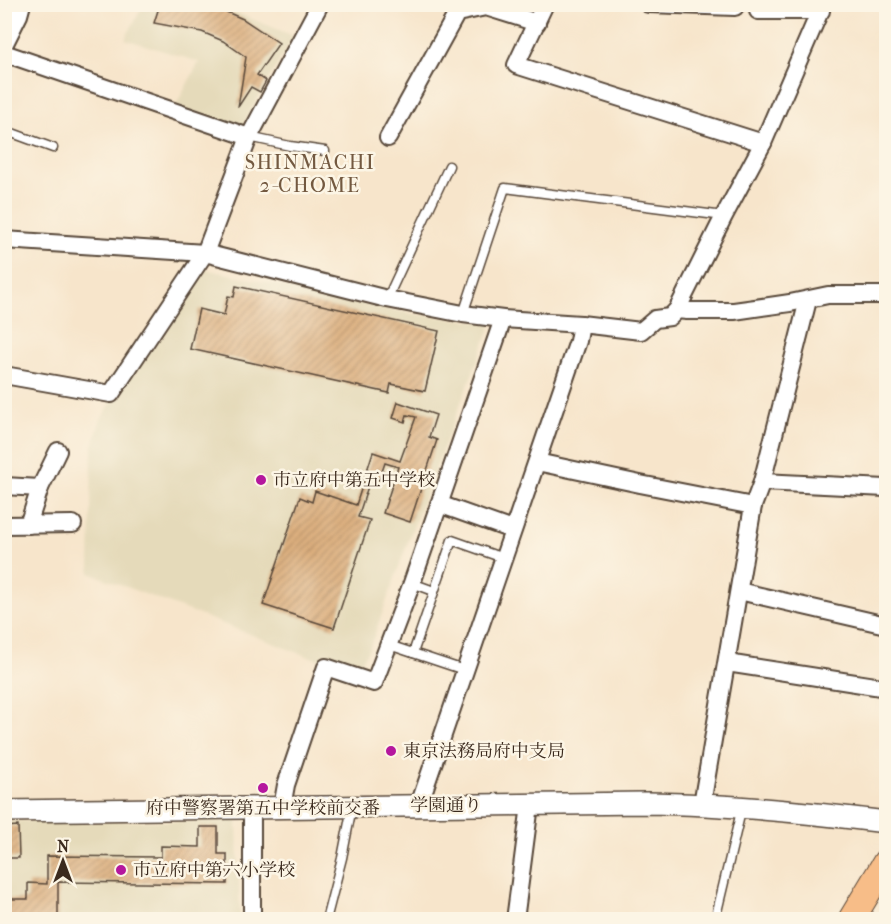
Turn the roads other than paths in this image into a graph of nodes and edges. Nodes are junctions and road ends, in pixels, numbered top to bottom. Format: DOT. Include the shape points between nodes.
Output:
graph roads {
  1 [pos="22,4"];
  2 [pos="320,4"];
  3 [pos="545,4"];
  4 [pos="660,5"];
  5 [pos="487,6"];
  6 [pos="735,7"];
  7 [pos="822,8"];
  8 [pos="758,11"];
  9 [pos="537,23"];
  10 [pos="4,45"];
  11 [pos="4,53"];
  12 [pos="4,129"];
  13 [pos="249,137"];
  14 [pos="388,138"];
  15 [pos="763,143"];
  16 [pos="53,148"];
  17 [pos="326,151"];
  18 [pos="448,166"];
  19 [pos="724,216"];
  20 [pos="4,240"];
  21 [pos="205,253"];
  22 [pos="886,295"];
  23 [pos="387,299"];
  24 [pos="808,300"];
  25 [pos="677,310"];
  26 [pos="463,314"];
  27 [pos="503,319"];
  28 [pos="581,324"];
  29 [pos="4,375"];
  30 [pos="58,452"];
  31 [pos="537,462"];
  32 [pos="762,482"];
  33 [pos="4,486"];
  34 [pos="40,488"];
  35 [pos="886,488"];
  36 [pos="439,504"];
  37 [pos="753,506"];
  38 [pos="73,524"];
  39 [pos="4,525"];
  40 [pos="28,525"];
  41 [pos="512,530"];
  42 [pos="503,558"];
  43 [pos="412,583"];
  44 [pos="434,591"];
  45 [pos="739,591"];
  46 [pos="886,625"];
  47 [pos="389,645"];
  48 [pos="413,653"];
  49 [pos="727,663"];
  50 [pos="464,670"];
  51 [pos="886,690"];
  52 [pos="530,804"];
  53 [pos="702,804"];
  54 [pos="419,805"];
  55 [pos="282,807"];
  56 [pos="352,807"];
  57 [pos="742,807"];
  58 [pos="252,808"];
  59 [pos="4,811"];
  60 [pos="886,822"];
  61 [pos="886,862"];
  62 [pos="252,920"];
  63 [pos="326,920"];
  64 [pos="515,920"];
  65 [pos="715,920"];
  66 [pos="852,920"];
  1 -- 10 [label="street"];
  2 -- 13 [label="street"];
  3 -- 9 [label="street"];
  4 -- 6 [label="street"];
  5 -- 9 [label="street"];
  5 -- 14 [label="street" via="457,13"];
  7 -- 8 [label="street"];
  7 -- 15 [label="street"];
  9 -- 15 [label="street" via="516,65"];
  11 -- 13 [label="street"];
  12 -- 16 [label="lane"];
  13 -- 17 [label="lane"];
  13 -- 21 [label="street"];
  15 -- 19 [label="street"];
  18 -- 23 [label="lane"];
  19 -- 25 [label="street"];
  19 -- 26 [label="lane" via="505,188"];
  20 -- 21 [label="street"];
  21 -- 23 [label="street"];
  21 -- 29 [label="street" via="111,394"];
  22 -- 24 [label="street" via="828,295"];
  23 -- 26 [label="street"];
  24 -- 25 [label="street" via="734,311"];
  24 -- 32 [label="street"];
  25 -- 28 [label="street" via="641,331"];
  26 -- 27 [label="street"];
  27 -- 28 [label="street"];
  27 -- 36 [label="street"];
  28 -- 31 [label="street"];
  30 -- 34 [label="street"];
  31 -- 37 [label="street"];
  31 -- 41 [label="street"];
  32 -- 35 [label="street"];
  32 -- 37 [label="street"];
  33 -- 34 [label="street"];
  34 -- 40 [label="street"];
  36 -- 41 [label="street"];
  36 -- 43 [label="street"];
  37 -- 45 [label="street"];
  38 -- 40 [label="street"];
  39 -- 40 [label="street"];
  41 -- 42 [label="street"];
  42 -- 44 [label="lane" via="452,540"];
  42 -- 50 [label="street"];
  43 -- 44 [label="lane"];
  43 -- 47 [label="street"];
  44 -- 48 [label="lane"];
  45 -- 46 [label="street"];
  45 -- 49 [label="street"];
  47 -- 48 [label="lane"];
  47 -- 55 [label="street" via="374,683 326,667"];
  48 -- 50 [label="lane"];
  49 -- 51 [label="street"];
  49 -- 53 [label="street"];
  50 -- 54 [label="street"];
  52 -- 53 [label="street, 学園通り"];
  52 -- 54 [label="street, 学園通り"];
  52 -- 64 [label="street"];
  53 -- 57 [label="street, 学園通り"];
  54 -- 56 [label="street, 学園通り"];
  55 -- 56 [label="street, 学園通り"];
  55 -- 58 [label="street, 学園通り"];
  56 -- 63 [label="lane"];
  57 -- 60 [label="street, 学園通り"];
  57 -- 65 [label="lane"];
  58 -- 59 [label="street, 学園通り"];
  58 -- 62 [label="street"];
  61 -- 66 [label="main road"];
}
